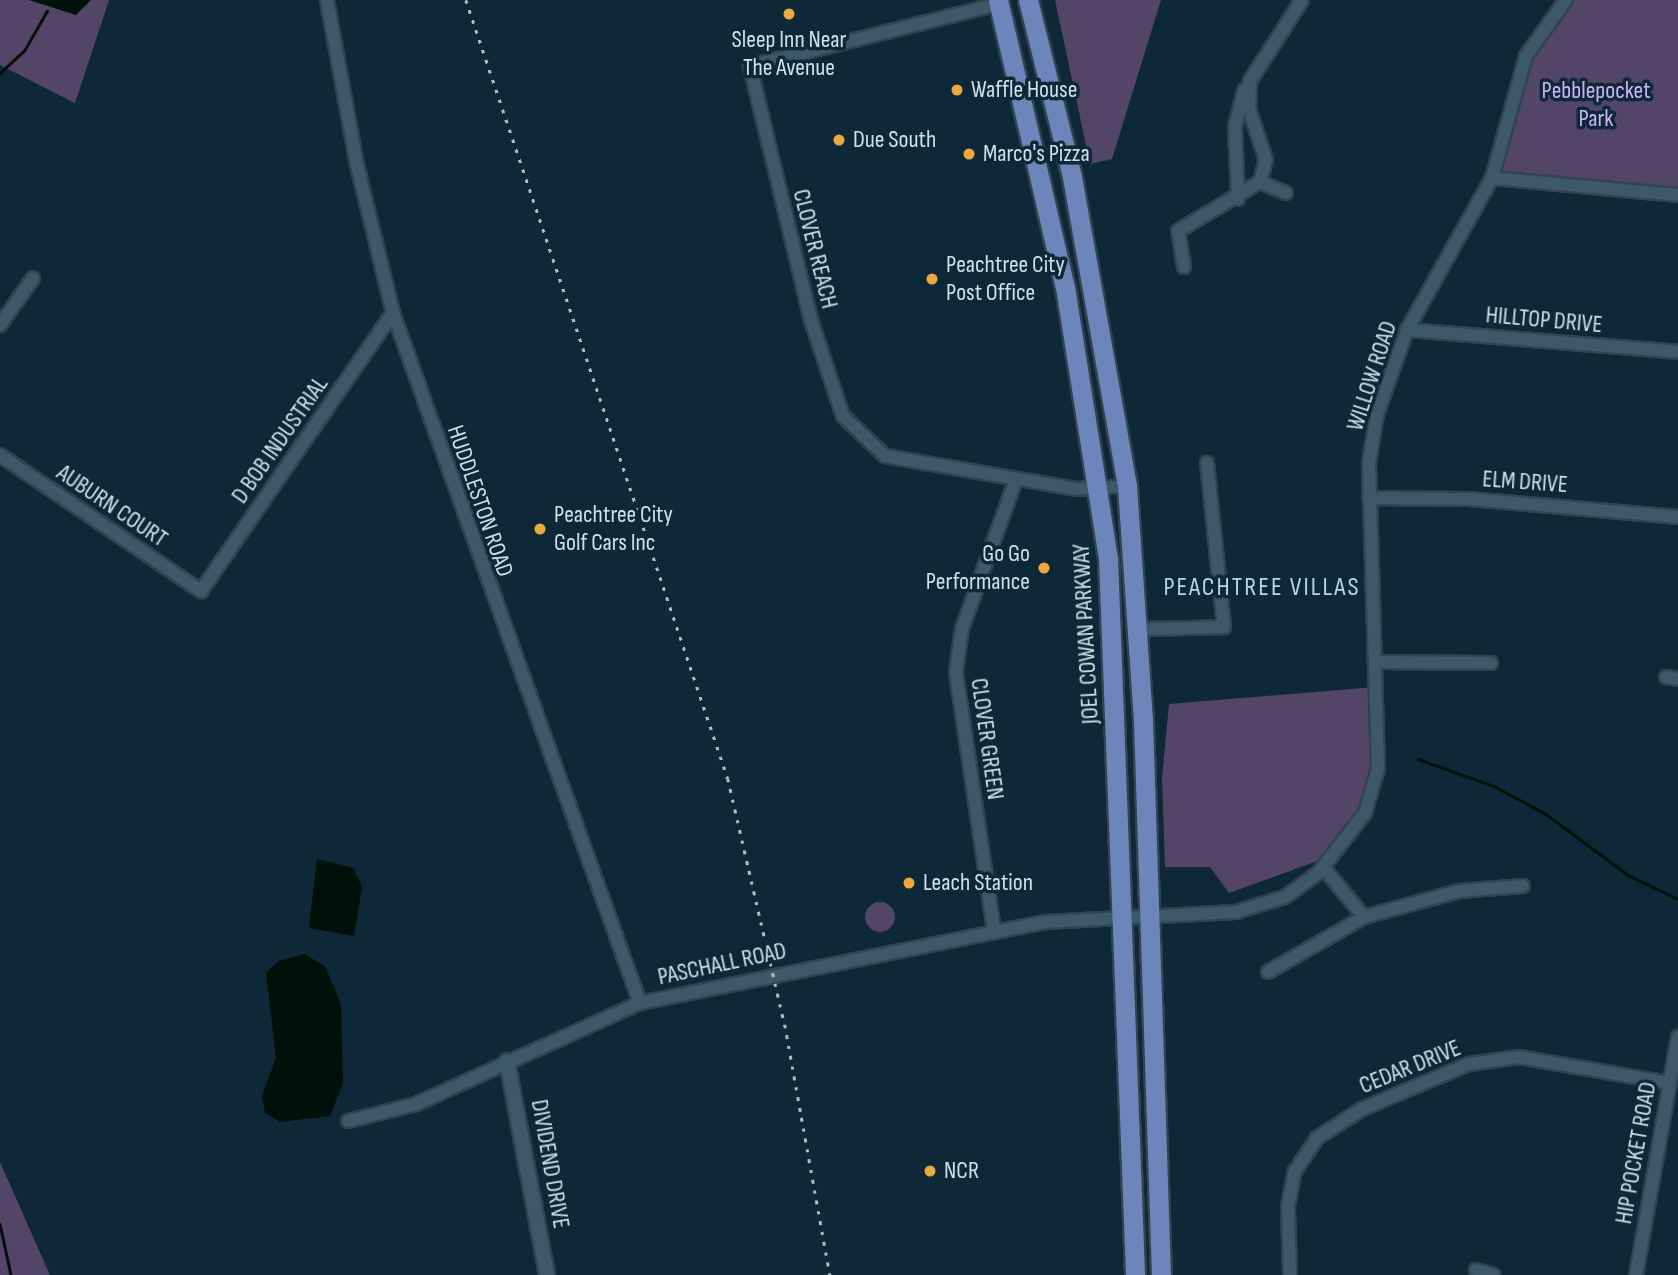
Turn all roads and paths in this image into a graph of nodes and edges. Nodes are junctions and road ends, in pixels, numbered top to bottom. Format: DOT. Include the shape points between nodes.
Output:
graph roads {
  1 [pos="327,0"];
  2 [pos="1028,0"];
  3 [pos="1302,0"];
  4 [pos="1566,0"];
  5 [pos="999,2"];
  6 [pos="1250,81"];
  7 [pos="1492,178"];
  8 [pos="1260,182"];
  9 [pos="1286,193"];
  10 [pos="1678,195"];
  11 [pos="1238,199"];
  12 [pos="1184,267"];
  13 [pos="33,278"];
  14 [pos="393,313"];
  15 [pos="0,325"];
  16 [pos="1407,330"];
  17 [pos="1678,352"];
  18 [pos="0,455"];
  19 [pos="1207,463"];
  20 [pos="1016,478"];
  21 [pos="1127,486"];
  22 [pos="1091,490"];
  23 [pos="1369,498"];
  24 [pos="1678,517"];
  25 [pos="201,591"];
  26 [pos="1139,629"];
  27 [pos="1379,662"];
  28 [pos="1491,663"];
  29 [pos="1323,867"];
  30 [pos="1523,886"];
  31 [pos="1149,914"];
  32 [pos="1123,915"];
  33 [pos="1364,917"];
  34 [pos="993,930"];
  35 [pos="1268,972"];
  36 [pos="640,1003"];
  37 [pos="1678,1037"];
  38 [pos="507,1061"];
  39 [pos="1670,1083"];
  40 [pos="348,1121"];
  41 [pos="1476,1270"];
  42 [pos="547,1275"];
  43 [pos="1135,1275"];
  44 [pos="1161,1275"];
  45 [pos="1290,1275"];
  46 [pos="1493,1275"];
  47 [pos="1636,1275"];
  1 -- 14 [label="street, HUDDLESTON ROAD" via="357,165"];
  2 -- 21 [label="main road, JOEL COWAN PARKWAY" via="1074,190"];
  3 -- 6 [label="street"];
  4 -- 7 [label="street, WILLOW ROAD" via="1520,70"];
  5 -- 20 [label="street, CLOVER REACH" via="750,66 811,320 843,416 869,446 898,461"];
  5 -- 22 [label="main road, JOEL COWAN PARKWAY" via="1044,182"];
  6 -- 8 [label="street" via="1249,109 1266,160"];
  6 -- 11 [label="street" via="1235,127"];
  7 -- 10 [label="street"];
  7 -- 16 [label="street, WILLOW ROAD"];
  8 -- 9 [label="street"];
  8 -- 11 [label="street"];
  11 -- 12 [label="street" via="1178,231"];
  13 -- 15 [label="street"];
  14 -- 25 [label="street, D BOB INDUSTRIAL"];
  14 -- 36 [label="street, HUDDLESTON ROAD"];
  16 -- 17 [label="street, HILLTOP DRIVE"];
  16 -- 23 [label="street, WILLOW ROAD" via="1377,414"];
  18 -- 25 [label="street, AUBURN COURT"];
  19 -- 26 [label="street" via="1224,627"];
  20 -- 22 [label="street, CLOVER REACH"];
  20 -- 34 [label="street, CLOVER GREEN" via="962,629 956,672"];
  21 -- 22 [label="street, CLOVER REACH"];
  21 -- 26 [label="main road, JOEL COWAN PARKWAY"];
  22 -- 32 [label="main road, JOEL COWAN PARKWAY"];
  23 -- 24 [label="street, ELM DRIVE" via="1469,499"];
  23 -- 27 [label="street, WILLOW ROAD"];
  26 -- 31 [label="main road, JOEL COWAN PARKWAY"];
  27 -- 28 [label="street"];
  27 -- 29 [label="street, WILLOW ROAD" via="1376,784 1365,813"];
  29 -- 31 [label="street, WILLOW ROAD" via="1285,897 1254,908"];
  29 -- 33 [label="street"];
  30 -- 33 [label="street" via="1459,891"];
  31 -- 32 [label="street, WILLOW ROAD"];
  31 -- 44 [label="main road, JOEL COWAN PARKWAY"];
  32 -- 34 [label="street, PASCHALL ROAD"];
  32 -- 43 [label="main road, JOEL COWAN PARKWAY"];
  33 -- 35 [label="street"];
  34 -- 36 [label="street, PASCHALL ROAD"];
  36 -- 38 [label="street, PASCHALL ROAD"];
  37 -- 39 [label="street, HIP POCKET ROAD"];
  38 -- 40 [label="street, PASCHALL ROAD" via="416,1104"];
  38 -- 42 [label="street, DIVIDEND DRIVE"];
  39 -- 45 [label="street, CEDAR DRIVE" via="1519,1058 1469,1064 1362,1109 1317,1138 1296,1171 1287,1206"];
  39 -- 47 [label="street, HIP POCKET ROAD"];
  41 -- 46 [label="street"];
}
